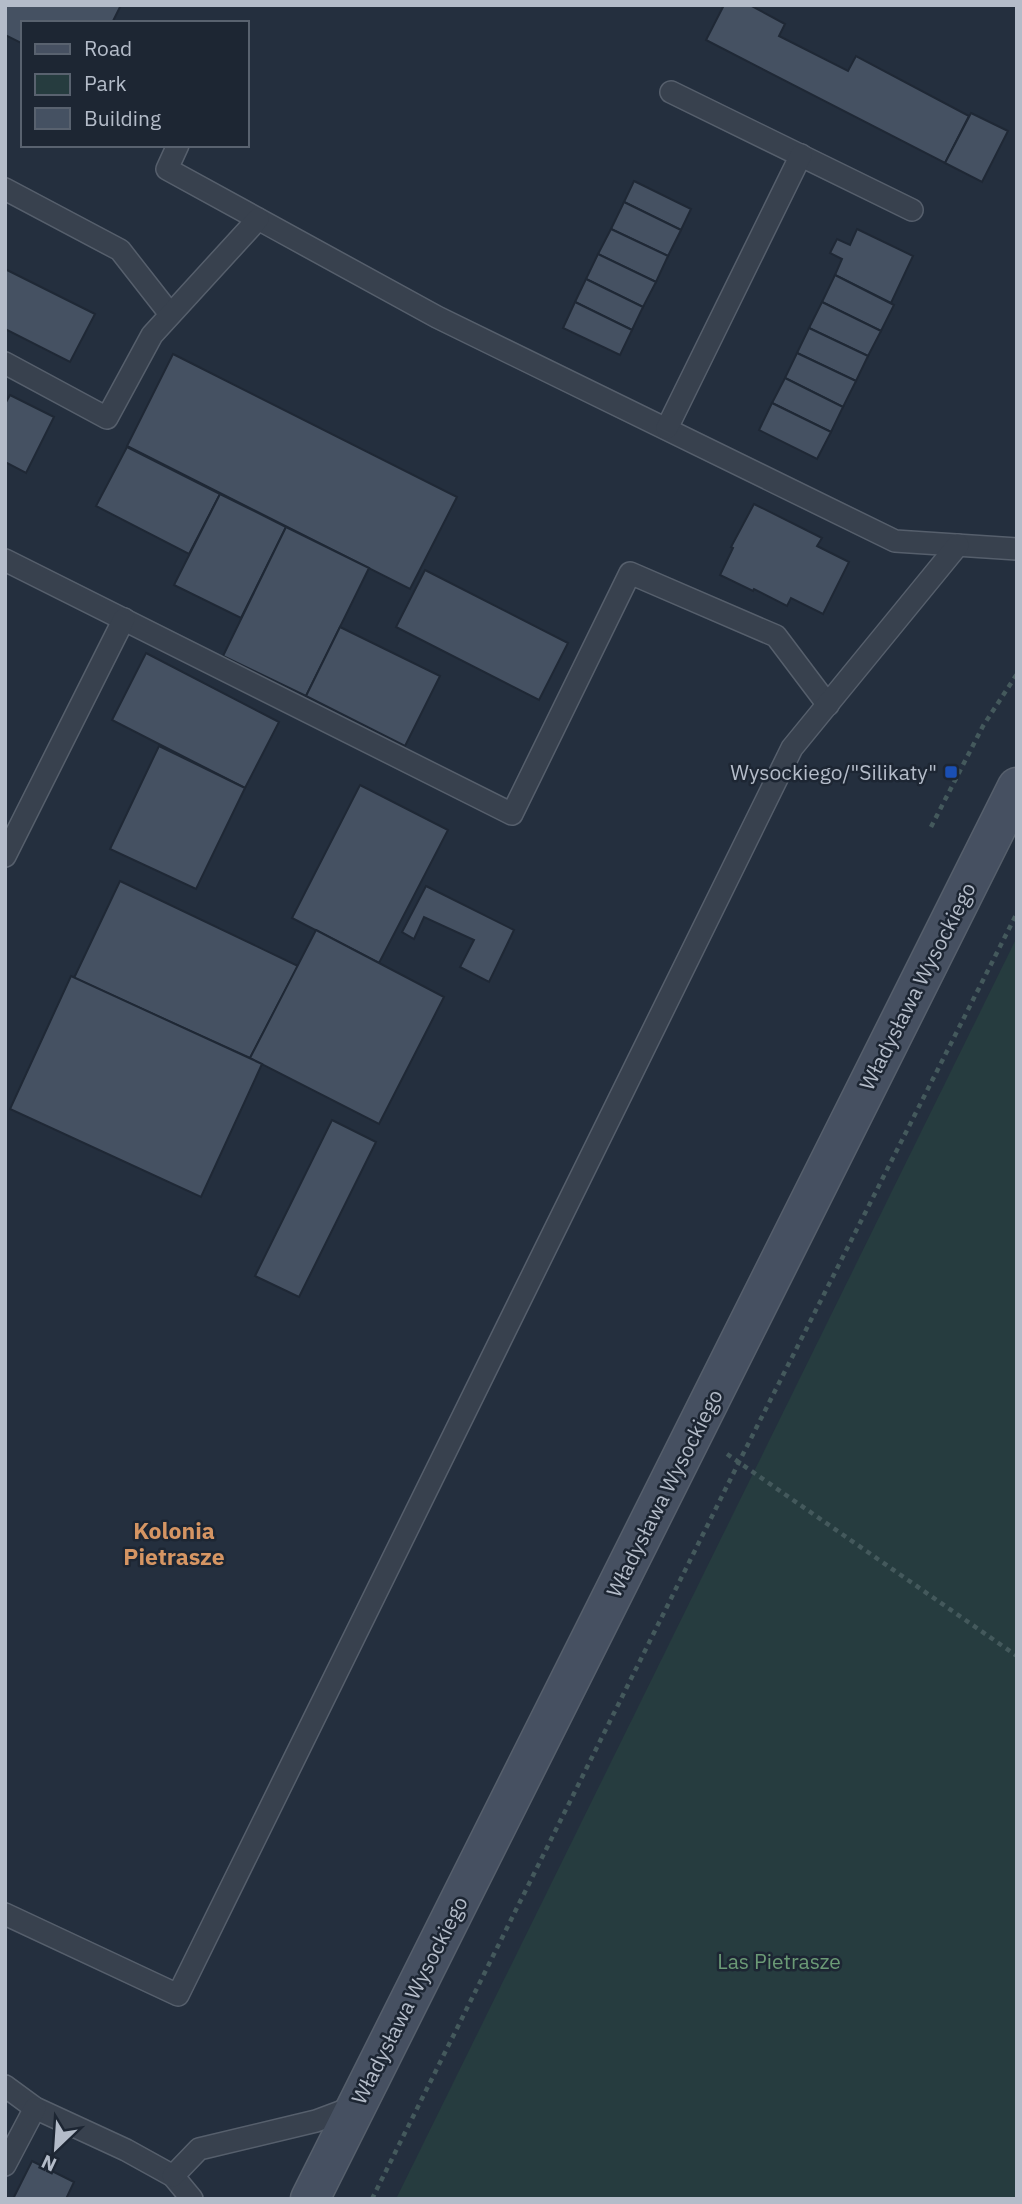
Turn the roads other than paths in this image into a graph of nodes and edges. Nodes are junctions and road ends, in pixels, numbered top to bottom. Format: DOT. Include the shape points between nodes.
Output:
graph roads {
  1 [pos="671,92"];
  2 [pos="177,147"];
  3 [pos="800,155"];
  4 [pos="5,189"];
  5 [pos="912,210"];
  6 [pos="258,219"];
  7 [pos="170,314"];
  8 [pos="5,363"];
  9 [pos="667,428"];
  10 [pos="958,545"];
  11 [pos="1017,549"];
  12 [pos="5,560"];
  13 [pos="124,619"];
  14 [pos="828,705"];
  15 [pos="1017,787"];
  16 [pos="5,856"];
  17 [pos="5,1914"];
  18 [pos="5,2086"];
  19 [pos="356,2106"];
  20 [pos="35,2108"];
  21 [pos="5,2165"];
  22 [pos="173,2176"];
  23 [pos="192,2199"];
  24 [pos="310,2199"];
  1 -- 3 [label="lane"];
  2 -- 6 [label="lane" via="167,169"];
  3 -- 5 [label="lane"];
  3 -- 9 [label="lane"];
  4 -- 7 [label="lane" via="120,250"];
  6 -- 7 [label="lane"];
  6 -- 9 [label="lane" via="437,317"];
  7 -- 8 [label="lane" via="152,335 107,418"];
  9 -- 10 [label="lane" via="895,541"];
  10 -- 11 [label="lane"];
  10 -- 14 [label="lane"];
  12 -- 13 [label="lane"];
  13 -- 14 [label="lane" via="512,814 630,573 776,636"];
  13 -- 16 [label="lane"];
  14 -- 17 [label="lane" via="792,748 178,1995"];
  15 -- 19 [label="main road, Władysława Wysockiego"];
  18 -- 20 [label="lane"];
  19 -- 22 [label="lane" via="316,2121 199,2149"];
  19 -- 24 [label="main road, Władysława Wysockiego"];
  20 -- 21 [label="lane"];
  20 -- 22 [label="lane"];
  22 -- 23 [label="lane"];
}
